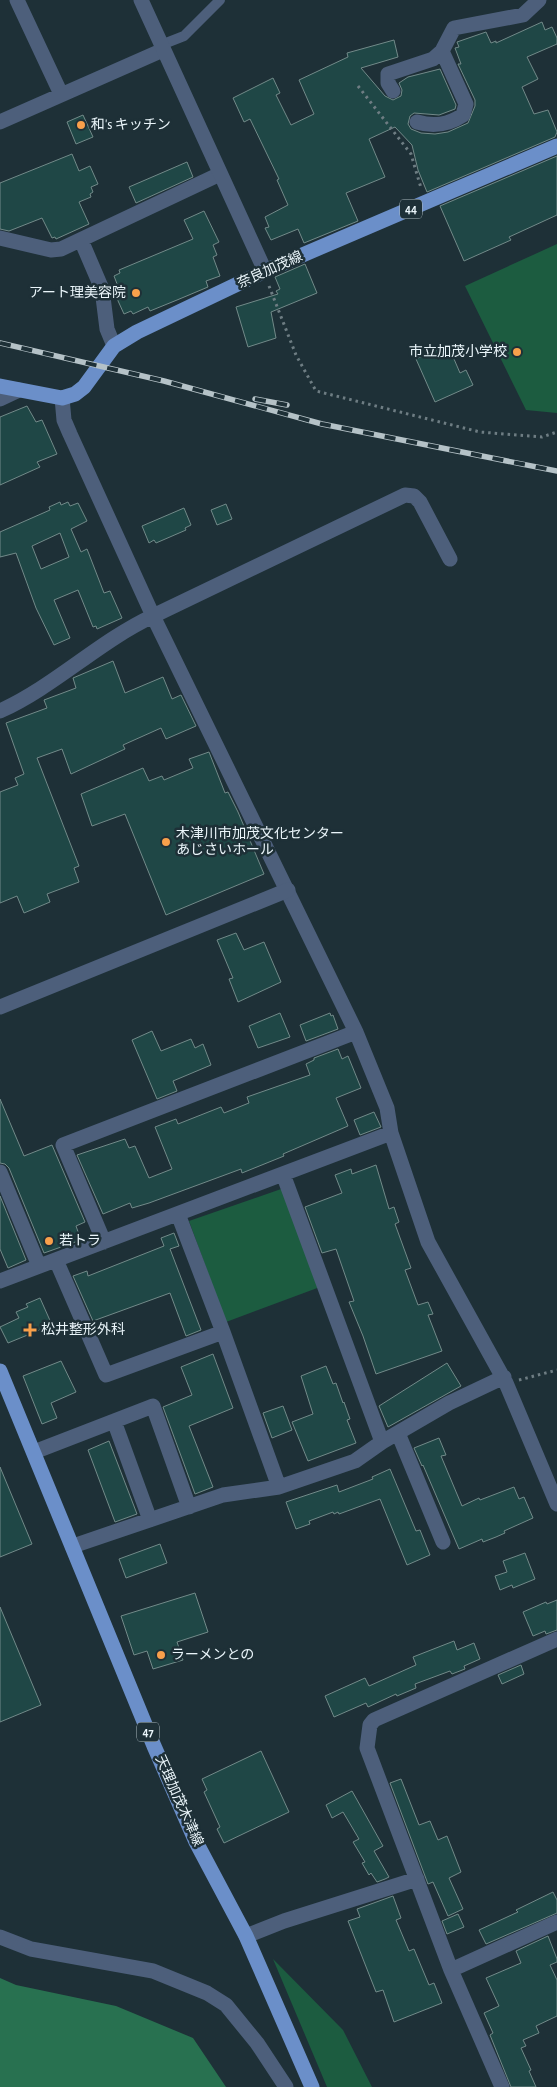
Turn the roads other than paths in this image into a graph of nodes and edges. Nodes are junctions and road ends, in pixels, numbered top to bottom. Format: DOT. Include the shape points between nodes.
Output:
graph roads {
  1 [pos="17,0"];
  2 [pos="141,0"];
  3 [pos="220,0"];
  4 [pos="539,0"];
  5 [pos="162,47"];
  6 [pos="442,51"];
  7 [pos="393,91"];
  8 [pos="61,94"];
  9 [pos="0,122"];
  10 [pos="417,122"];
  11 [pos="557,146"];
  12 [pos="220,174"];
  13 [pos="0,238"];
  14 [pos="82,240"];
  15 [pos="265,271"];
  16 [pos="114,346"];
  17 [pos="0,386"];
  18 [pos="19,390"];
  19 [pos="62,398"];
  20 [pos="0,399"];
  21 [pos="450,559"];
  22 [pos="153,616"];
  23 [pos="0,711"];
  24 [pos="288,890"];
  25 [pos="0,1007"];
  26 [pos="356,1032"];
  27 [pos="392,1133"];
  28 [pos="0,1172"];
  29 [pos="283,1174"];
  30 [pos="178,1214"];
  31 [pos="104,1242"];
  32 [pos="56,1260"];
  33 [pos="39,1266"];
  34 [pos="0,1281"];
  35 [pos="224,1332"];
  36 [pos="0,1370"];
  37 [pos="505,1380"];
  38 [pos="114,1421"];
  39 [pos="398,1433"];
  40 [pos="382,1442"];
  41 [pos="34,1452"];
  42 [pos="279,1487"];
  43 [pos="557,1504"];
  44 [pos="189,1507"];
  45 [pos="150,1520"];
  46 [pos="443,1542"];
  47 [pos="73,1546"];
  48 [pos="557,1638"];
  49 [pos="417,1879"];
  50 [pos="557,1922"];
  51 [pos="246,1936"];
  52 [pos="0,1938"];
  53 [pos="451,1970"];
  54 [pos="286,2087"];
  55 [pos="312,2087"];
  56 [pos="502,2087"];
  1 -- 8 [label="street"];
  2 -- 5 [label="street"];
  3 -- 5 [label="lane" via="184,36"];
  4 -- 6 [label="street" via="523,15 454,28"];
  5 -- 8 [label="street"];
  5 -- 12 [label="street"];
  6 -- 7 [label="street" via="433,59 388,74 388,83"];
  6 -- 10 [label="street" via="466,104 463,115 431,126"];
  8 -- 9 [label="street"];
  11 -- 15 [label="main road, 奈良加茂線 / 44"];
  12 -- 14 [label="street"];
  12 -- 15 [label="street"];
  13 -- 14 [label="street" via="51,250"];
  14 -- 16 [label="street" via="102,289 107,329"];
  15 -- 16 [label="main road, 奈良加茂線 / 44"];
  16 -- 19 [label="main road, 奈良加茂線 / 44" via="84,386 75,394"];
  17 -- 18 [label="main road"];
  18 -- 19 [label="main road"];
  18 -- 20 [label="street"];
  19 -- 22 [label="street" via="64,420"];
  21 -- 22 [label="street" via="420,502 414,496 406,495"];
  22 -- 23 [label="street" via="88,655 22,701"];
  22 -- 24 [label="street"];
  24 -- 25 [label="street"];
  24 -- 26 [label="street"];
  26 -- 27 [label="street" via="387,1108"];
  26 -- 31 [label="street" via="63,1145"];
  27 -- 29 [label="street"];
  27 -- 37 [label="street" via="428,1242"];
  28 -- 33 [label="street"];
  29 -- 30 [label="street"];
  29 -- 40 [label="street"];
  30 -- 31 [label="street"];
  30 -- 35 [label="street"];
  31 -- 32 [label="street"];
  32 -- 33 [label="street"];
  32 -- 35 [label="street" via="106,1375"];
  33 -- 34 [label="street"];
  35 -- 42 [label="street"];
  36 -- 41 [label="main road, 天理加茂木津線 / 47"];
  37 -- 39 [label="street" via="449,1403"];
  37 -- 43 [label="street"];
  38 -- 41 [label="street"];
  38 -- 44 [label="street" via="153,1406"];
  38 -- 45 [label="street"];
  39 -- 40 [label="street"];
  39 -- 46 [label="street"];
  40 -- 42 [label="street" via="355,1462"];
  41 -- 47 [label="main road, 天理加茂木津線 / 47"];
  42 -- 44 [label="street" via="223,1495"];
  44 -- 45 [label="street"];
  45 -- 47 [label="street"];
  47 -- 51 [label="main road, 天理加茂木津線 / 47" via="196,1842"];
  48 -- 49 [label="street" via="374,1720 370,1725 367,1748"];
  49 -- 51 [label="street"];
  49 -- 53 [label="street"];
  50 -- 53 [label="street"];
  51 -- 55 [label="main road, 天理加茂木津線 / 47"];
  52 -- 54 [label="street" via="31,1949 153,1972 207,1992 226,2005 257,2043"];
  53 -- 56 [label="street"];
}
